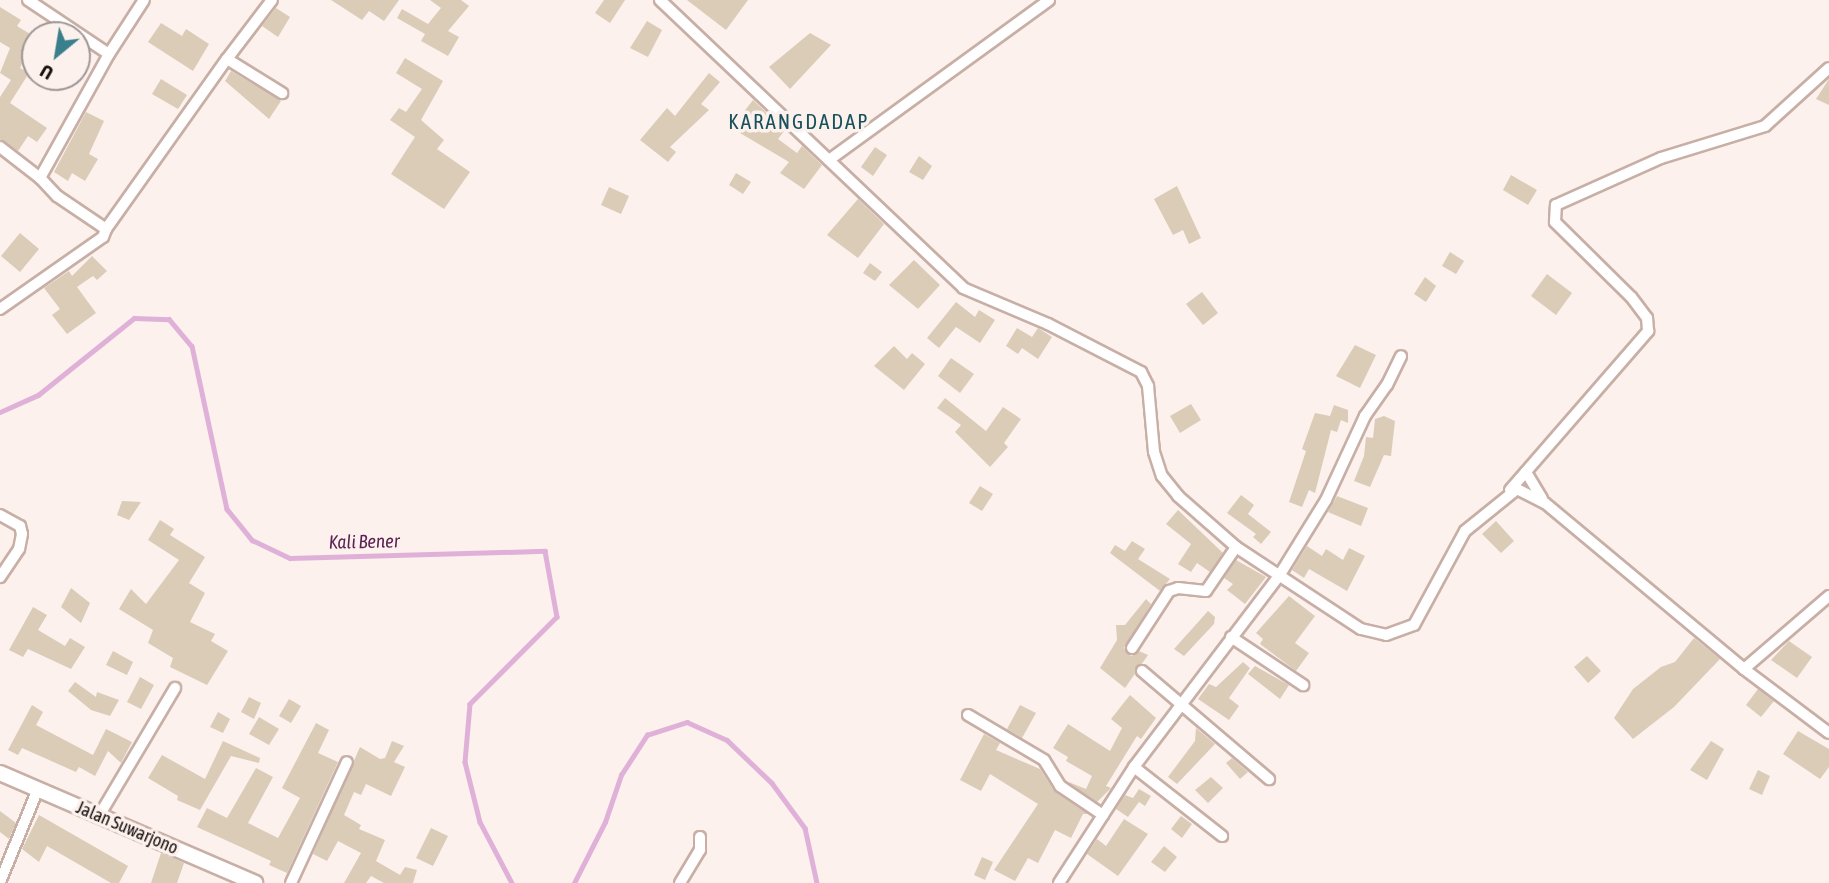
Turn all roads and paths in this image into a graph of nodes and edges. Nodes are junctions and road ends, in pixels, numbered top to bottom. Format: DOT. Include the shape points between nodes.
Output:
graph roads {
  1 [pos="28,0"];
  2 [pos="144,0"];
  3 [pos="272,0"];
  4 [pos="660,0"];
  5 [pos="1049,0"];
  6 [pos="109,54"];
  7 [pos="228,59"];
  8 [pos="1829,68"];
  9 [pos="282,93"];
  10 [pos="0,147"];
  11 [pos="829,160"];
  12 [pos="40,178"];
  13 [pos="106,229"];
  14 [pos="0,309"];
  15 [pos="1401,356"];
  16 [pos="1526,472"];
  17 [pos="1510,490"];
  18 [pos="1545,503"];
  19 [pos="0,515"];
  20 [pos="1236,547"];
  21 [pos="1279,576"];
  22 [pos="0,577"];
  23 [pos="1829,596"];
  24 [pos="1231,637"];
  25 [pos="1132,648"];
  26 [pos="1744,669"];
  27 [pos="1142,671"];
  28 [pos="1303,685"];
  29 [pos="175,688"];
  30 [pos="1181,704"];
  31 [pos="968,715"];
  32 [pos="1829,733"];
  33 [pos="347,762"];
  34 [pos="1134,767"];
  35 [pos="0,773"];
  36 [pos="1269,779"];
  37 [pos="38,789"];
  38 [pos="1103,815"];
  39 [pos="99,816"];
  40 [pos="700,836"];
  41 [pos="1222,836"];
  42 [pos="0,882"];
  43 [pos="1063,882"];
  44 [pos="255,883"];
  45 [pos="291,883"];
  46 [pos="680,883"];
  1 -- 6 [label="street"];
  2 -- 6 [label="street"];
  3 -- 7 [label="street"];
  4 -- 11 [label="street"];
  5 -- 11 [label="street"];
  6 -- 12 [label="street"];
  7 -- 9 [label="street"];
  7 -- 13 [label="street"];
  8 -- 16 [label="street" via="1765,126 1661,158 1556,205 1555,222 1631,297 1649,325"];
  10 -- 12 [label="street"];
  11 -- 20 [label="street" via="963,288 1048,324 1141,372 1148,386 1154,452 1162,475 1178,496"];
  12 -- 13 [label="street" via="57,196"];
  13 -- 14 [label="street" via="96,246"];
  15 -- 21 [label="street" via="1365,416 1326,500"];
  16 -- 17 [label="street"];
  16 -- 18 [label="street"];
  17 -- 18 [label="street" via="1524,491"];
  17 -- 21 [label="street" via="1465,531 1419,619 1396,633 1361,629"];
  18 -- 26 [label="street"];
  19 -- 22 [label="street" via="20,526 22,534 19,549"];
  20 -- 21 [label="street"];
  20 -- 25 [label="street" via="1206,591 1178,588 1168,592"];
  21 -- 24 [label="street"];
  23 -- 26 [label="street"];
  24 -- 28 [label="street"];
  24 -- 30 [label="street"];
  26 -- 32 [label="street"];
  27 -- 30 [label="street"];
  29 -- 39 [label="street"];
  30 -- 34 [label="street"];
  30 -- 36 [label="street"];
  31 -- 38 [label="street" via="1044,760 1060,786"];
  33 -- 45 [label="street"];
  34 -- 38 [label="street"];
  34 -- 41 [label="street"];
  35 -- 37 [label="street, Jalan Suwarjono"];
  37 -- 39 [label="street, Jalan Suwarjono"];
  37 -- 42 [label="street"];
  38 -- 43 [label="street"];
  39 -- 44 [label="street, Jalan Suwarjono"];
  40 -- 46 [label="street" via="700,850"];
}
